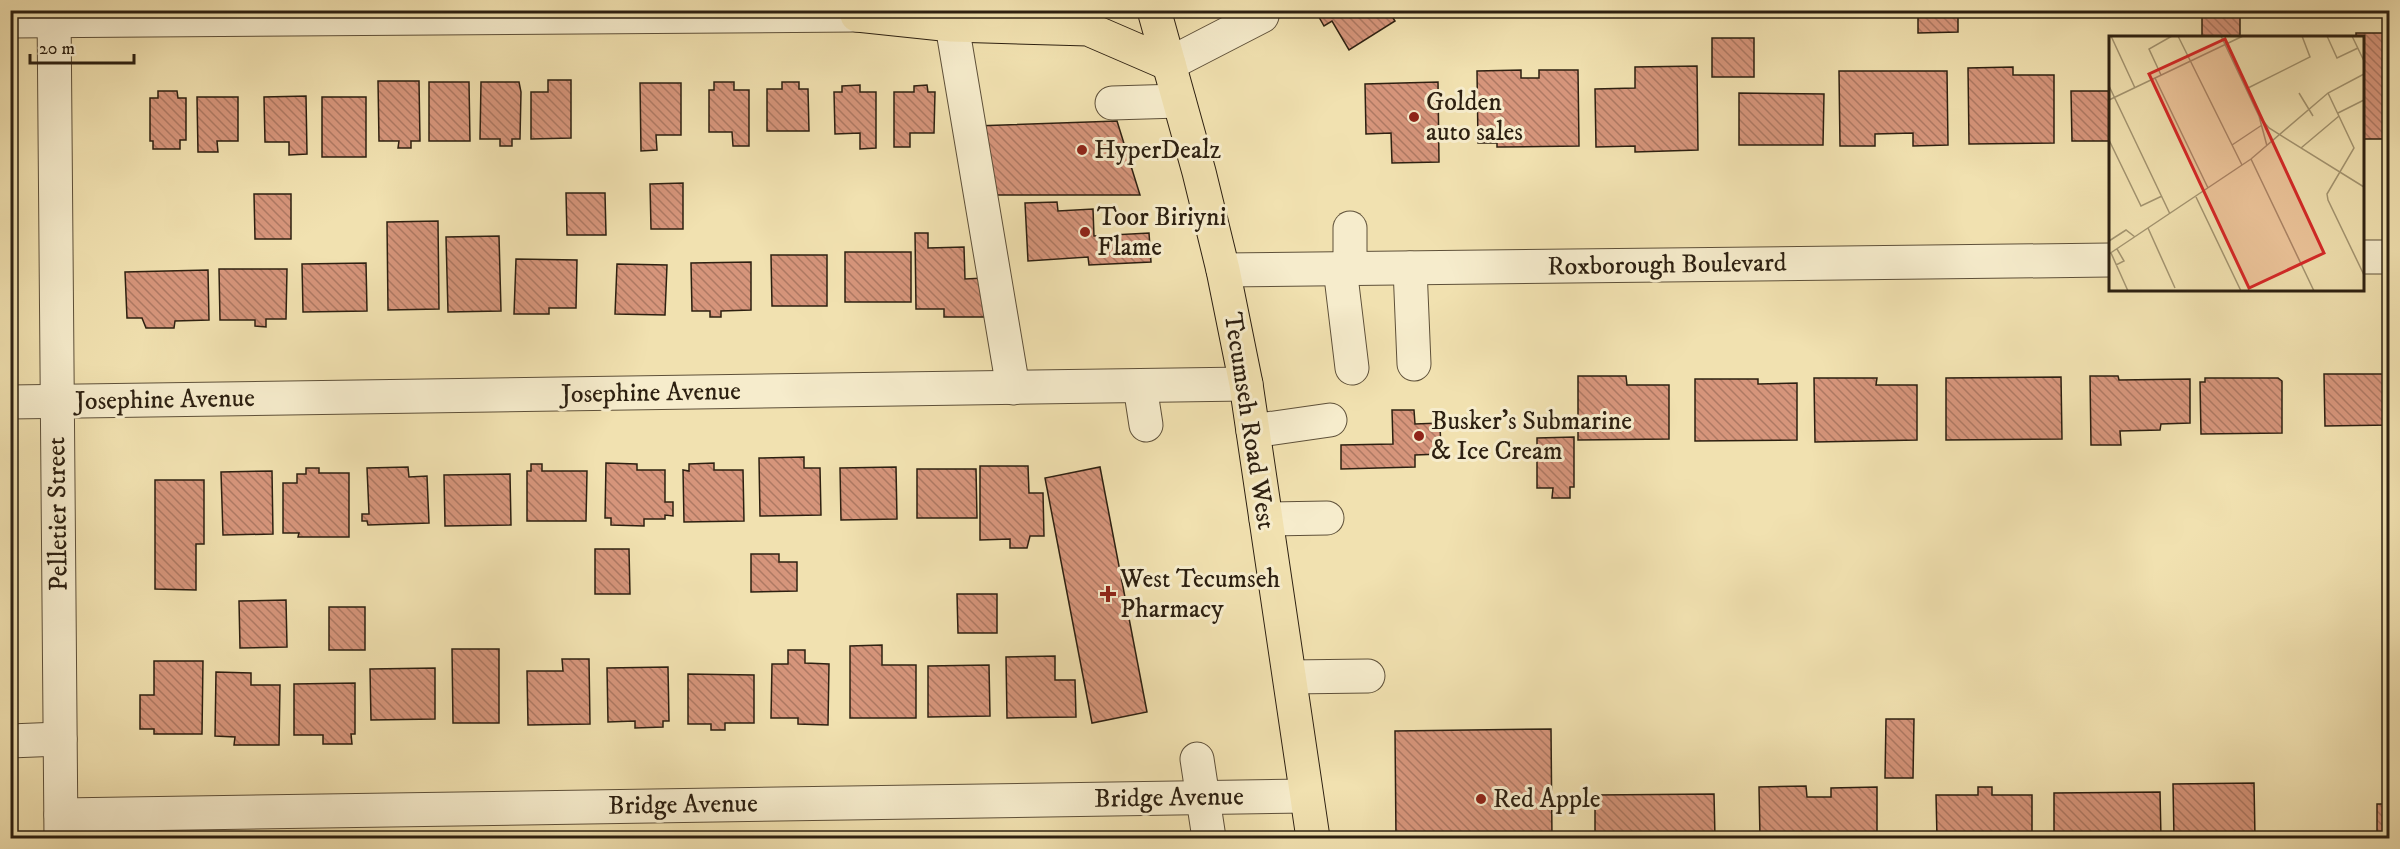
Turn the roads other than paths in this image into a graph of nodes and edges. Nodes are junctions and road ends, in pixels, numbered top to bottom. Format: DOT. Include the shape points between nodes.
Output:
graph roads {
  1 [pos="1154,10"];
  2 [pos="866,13"];
  3 [pos="554,14"];
  4 [pos="54,16"];
  5 [pos="1262,16"];
  6 [pos="10,21"];
  7 [pos="952,25"];
  8 [pos="1169,64"];
  9 [pos="1179,101"];
  10 [pos="1112,104"];
  11 [pos="1350,228"];
  12 [pos="2364,257"];
  13 [pos="2390,257"];
  14 [pos="2109,260"];
  15 [pos="1345,268"];
  16 [pos="1410,268"];
  17 [pos="1223,270"];
  18 [pos="1414,364"];
  19 [pos="1352,368"];
  20 [pos="1246,384"];
  21 [pos="1140,386"];
  22 [pos="1013,388"];
  23 [pos="10,402"];
  24 [pos="57,402"];
  25 [pos="1330,420"];
  26 [pos="1146,425"];
  27 [pos="1253,431"];
  28 [pos="1327,518"];
  29 [pos="1266,519"];
  30 [pos="1368,676"];
  31 [pos="1290,677"];
  32 [pos="60,739"];
  33 [pos="10,741"];
  34 [pos="1197,759"];
  35 [pos="1305,796"];
  36 [pos="1203,798"];
  37 [pos="61,827"];
  38 [pos="1209,838"];
  39 [pos="1313,838"];
  1 -- 8 [label="main road, Tecumseh Road West"];
  2 -- 3 [label="street"];
  2 -- 7 [label="main road"];
  3 -- 4 [label="street"];
  4 -- 6 [label="street"];
  4 -- 24 [label="street, Pelletier Street"];
  5 -- 8 [label="street"];
  7 -- 8 [label="main road" via="1088,29"];
  7 -- 22 [label="street"];
  8 -- 9 [label="main road, Tecumseh Road West"];
  9 -- 10 [label="street"];
  9 -- 17 [label="main road, Tecumseh Road West"];
  11 -- 15 [label="street"];
  12 -- 13 [label="street"];
  14 -- 16 [label="street, Roxborough Boulevard"];
  15 -- 16 [label="street, Roxborough Boulevard"];
  15 -- 17 [label="street, Roxborough Boulevard"];
  15 -- 19 [label="street"];
  16 -- 18 [label="street"];
  17 -- 20 [label="main road, Tecumseh Road West"];
  20 -- 21 [label="street, Josephine Avenue"];
  20 -- 27 [label="main road, Tecumseh Road West"];
  21 -- 22 [label="street, Josephine Avenue"];
  21 -- 26 [label="street"];
  22 -- 24 [label="street, Josephine Avenue"];
  23 -- 24 [label="street, Josephine Avenue"];
  24 -- 32 [label="street, Pelletier Street"];
  25 -- 27 [label="street"];
  27 -- 29 [label="main road, Tecumseh Road West"];
  28 -- 29 [label="street"];
  29 -- 31 [label="main road, Tecumseh Road West"];
  30 -- 31 [label="street"];
  31 -- 35 [label="main road, Tecumseh Road West"];
  32 -- 33 [label="street"];
  32 -- 37 [label="street, Pelletier Street"];
  34 -- 36 [label="street"];
  35 -- 36 [label="street, Bridge Avenue"];
  35 -- 39 [label="main road, Tecumseh Road West"];
  36 -- 37 [label="street, Bridge Avenue"];
  36 -- 38 [label="street"];
}
